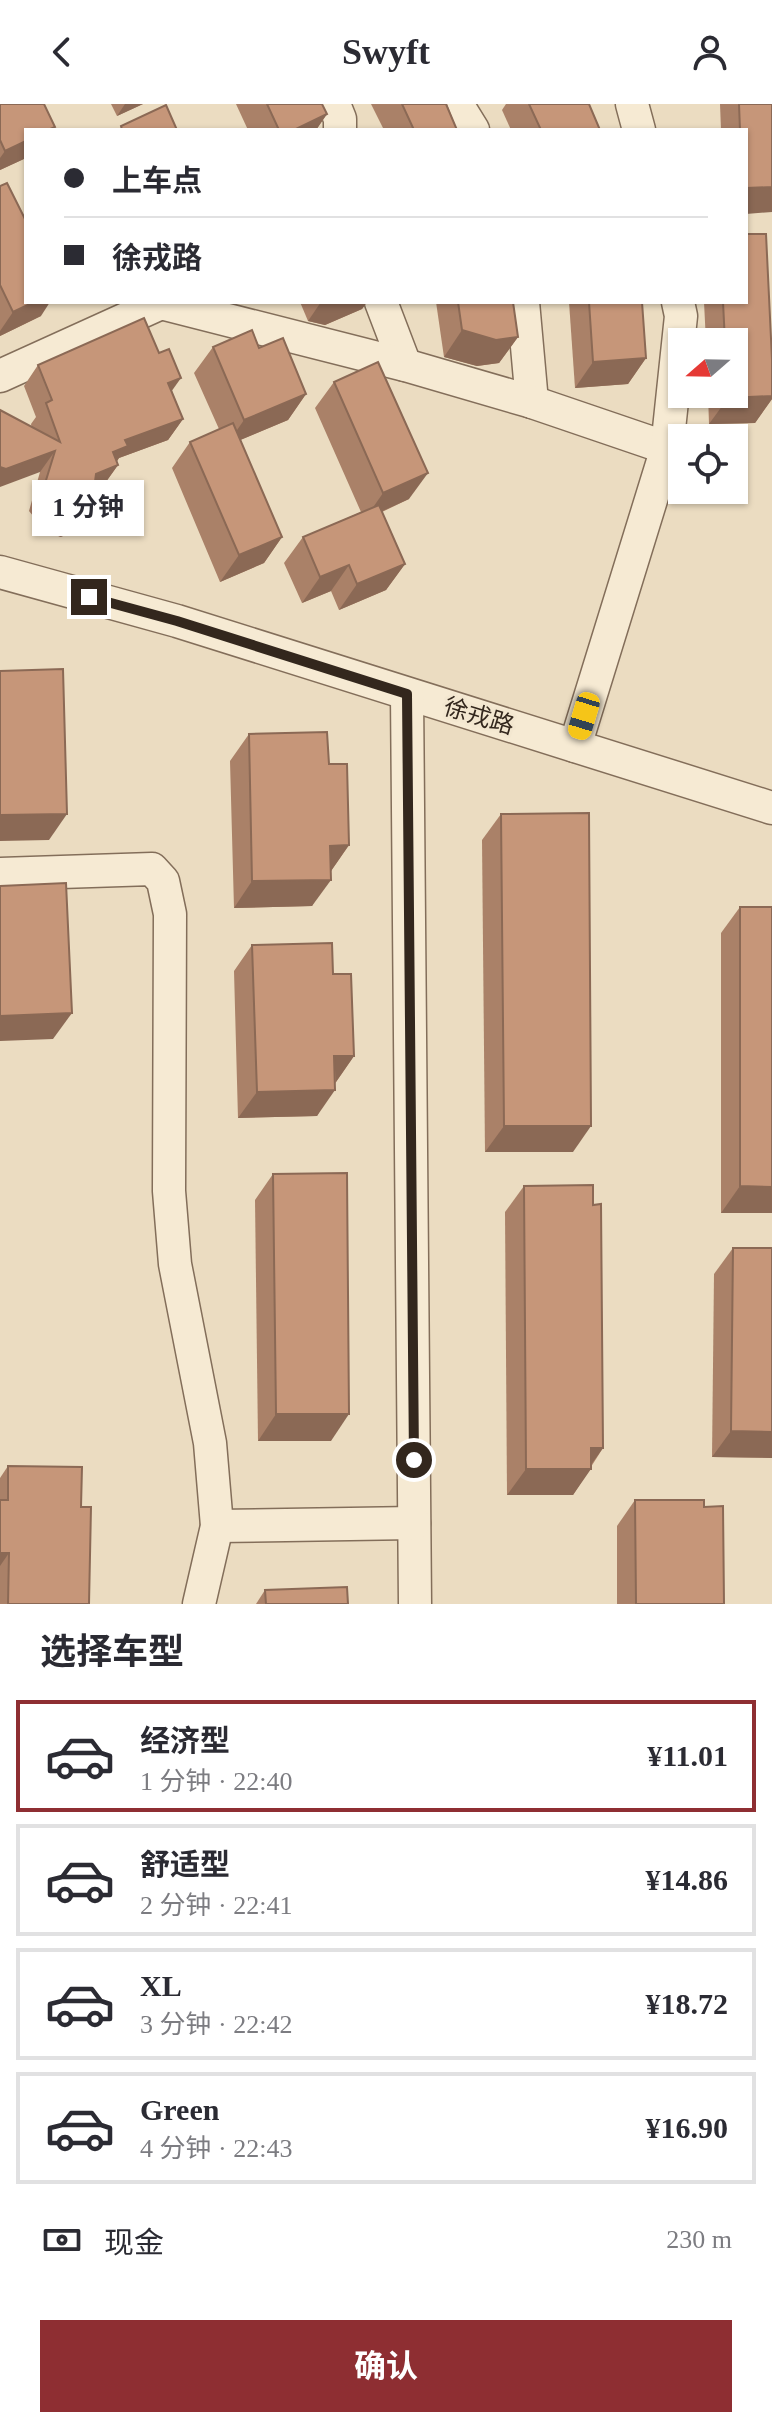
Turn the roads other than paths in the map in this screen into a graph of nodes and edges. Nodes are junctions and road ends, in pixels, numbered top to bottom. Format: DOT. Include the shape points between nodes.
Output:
graph roads {
  1 [pos="334,104"];
  2 [pos="457,104"];
  3 [pos="632,104"];
  4 [pos="340,128"];
  5 [pos="472,128"];
  6 [pos="638,128"];
  7 [pos="159,304"];
  8 [pos="165,304"];
  9 [pos="382,304"];
  10 [pos="523,304"];
  11 [pos="678,304"];
  12 [pos="405,365"];
  13 [pos="0,376"];
  14 [pos="532,402"];
  15 [pos="667,448"];
  16 [pos="0,572"];
  17 [pos="407,694"];
  18 [pos="575,746"];
  19 [pos="772,808"];
  20 [pos="0,874"];
  21 [pos="414,1523"];
  22 [pos="217,1526"];
  23 [pos="199,1604"];
  24 [pos="415,1604"];
  1 -- 4 [label="street"];
  2 -- 5 [label="street"];
  3 -- 6 [label="street"];
  7 -- 13 [label="street"];
  8 -- 12 [label="street"];
  9 -- 12 [label="street"];
  10 -- 14 [label="street"];
  11 -- 15 [label="street"];
  12 -- 14 [label="street"];
  14 -- 15 [label="street"];
  15 -- 18 [label="street"];
  16 -- 17 [label="street, 徐戎路"];
  17 -- 18 [label="street, 徐戎路"];
  17 -- 21 [label="street"];
  18 -- 19 [label="street, 徐戎路"];
  20 -- 22 [label="street" via="152,869 163,881 170,914 169,1191 175,1264 210,1443"];
  21 -- 22 [label="street"];
  21 -- 24 [label="street"];
  22 -- 23 [label="street"];
}
